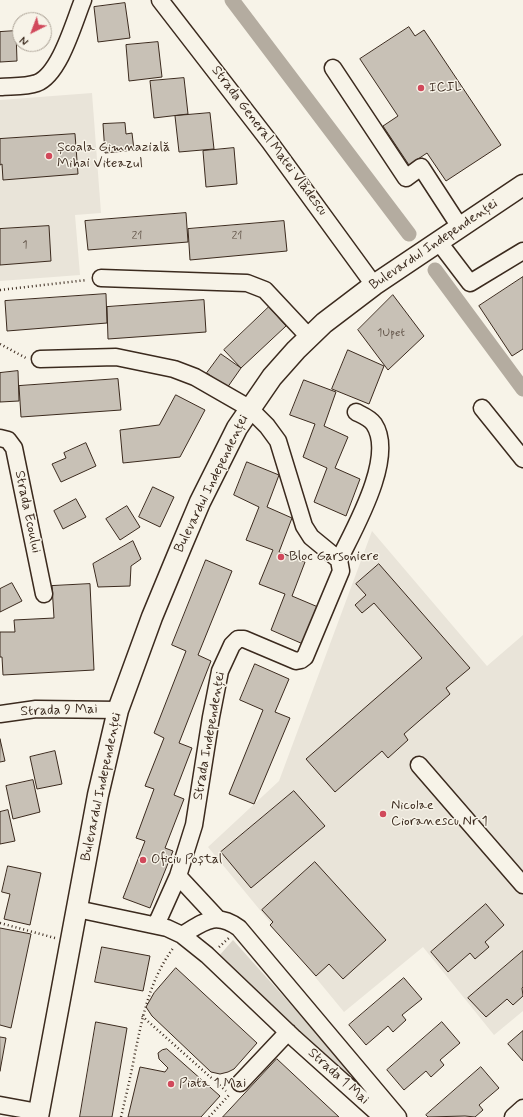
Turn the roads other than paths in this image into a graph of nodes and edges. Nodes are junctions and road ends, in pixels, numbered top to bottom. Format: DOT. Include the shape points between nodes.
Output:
graph roads {
  1 [pos="83,0"];
  2 [pos="160,0"];
  3 [pos="334,68"];
  4 [pos="0,87"];
  5 [pos="523,185"];
  6 [pos="460,227"];
  7 [pos="438,241"];
  8 [pos="523,251"];
  9 [pos="101,278"];
  10 [pos="374,284"];
  11 [pos="310,337"];
  12 [pos="40,359"];
  13 [pos="249,408"];
  14 [pos="482,408"];
  15 [pos="356,412"];
  16 [pos="0,438"];
  17 [pos="523,459"];
  18 [pos="339,560"];
  19 [pos="44,594"];
  20 [pos="118,710"];
  21 [pos="0,714"];
  22 [pos="419,765"];
  23 [pos="178,876"];
  24 [pos="523,885"];
  25 [pos="77,910"];
  26 [pos="229,923"];
  27 [pos="156,926"];
  28 [pos="182,935"];
  29 [pos="291,1035"];
  30 [pos="235,1088"];
  31 [pos="0,1105"];
  32 [pos="523,1108"];
  33 [pos="375,1110"];
  34 [pos="38,1115"];
  35 [pos="398,1117"];
  36 [pos="513,1117"];
  1 -- 4 [label="street" via="60,55 46,77 26,85"];
  2 -- 10 [label="street, Strada General Matei Vlădescu" via="269,141"];
  3 -- 6 [label="street" via="406,178 421,167"];
  5 -- 6 [label="main road, Bulevardul Independenței"];
  6 -- 7 [label="main road, Bulevardul Independenței"];
  7 -- 8 [label="street" via="470,284"];
  7 -- 10 [label="main road, Bulevardul Independenței"];
  9 -- 11 [label="street" via="246,283 265,290"];
  10 -- 11 [label="main road, Bulevardul Independenței"];
  11 -- 13 [label="main road, Bulevardul Independenței" via="272,377"];
  12 -- 13 [label="street, Bulevardul Independenței" via="116,357 174,369 195,377"];
  13 -- 18 [label="street" via="278,441 304,526 311,537"];
  13 -- 20 [label="main road, Bulevardul Independenței" via="233,434 200,502 152,617"];
  14 -- 17 [label="street"];
  15 -- 18 [label="street" via="369,419 378,435 378,470 374,486"];
  16 -- 19 [label="street, Strada Ecoului" via="8,440 14,448"];
  18 -- 23 [label="street, Strada Independenței" via="341,571 305,657 296,661 244,638 238,639 226,656 215,692 194,825"];
  20 -- 21 [label="street, Strada 9 Mai" via="36,709"];
  20 -- 25 [label="main road, Bulevardul Independenței" via="107,753"];
  22 -- 24 [label="street"];
  23 -- 26 [label="street"];
  23 -- 27 [label="street, Strada Independenței"];
  25 -- 27 [label="street"];
  25 -- 34 [label="main road, Bulevardul Independenței"];
  26 -- 28 [label="street" via="210,919"];
  26 -- 33 [label="street"];
  27 -- 28 [label="street"];
  28 -- 29 [label="street, Strada 1 Mai" via="209,957"];
  29 -- 30 [label="street"];
  29 -- 33 [label="street, Strada 1 Mai"];
  31 -- 34 [label="street"];
  32 -- 36 [label="street"];
  33 -- 35 [label="street"];
}
